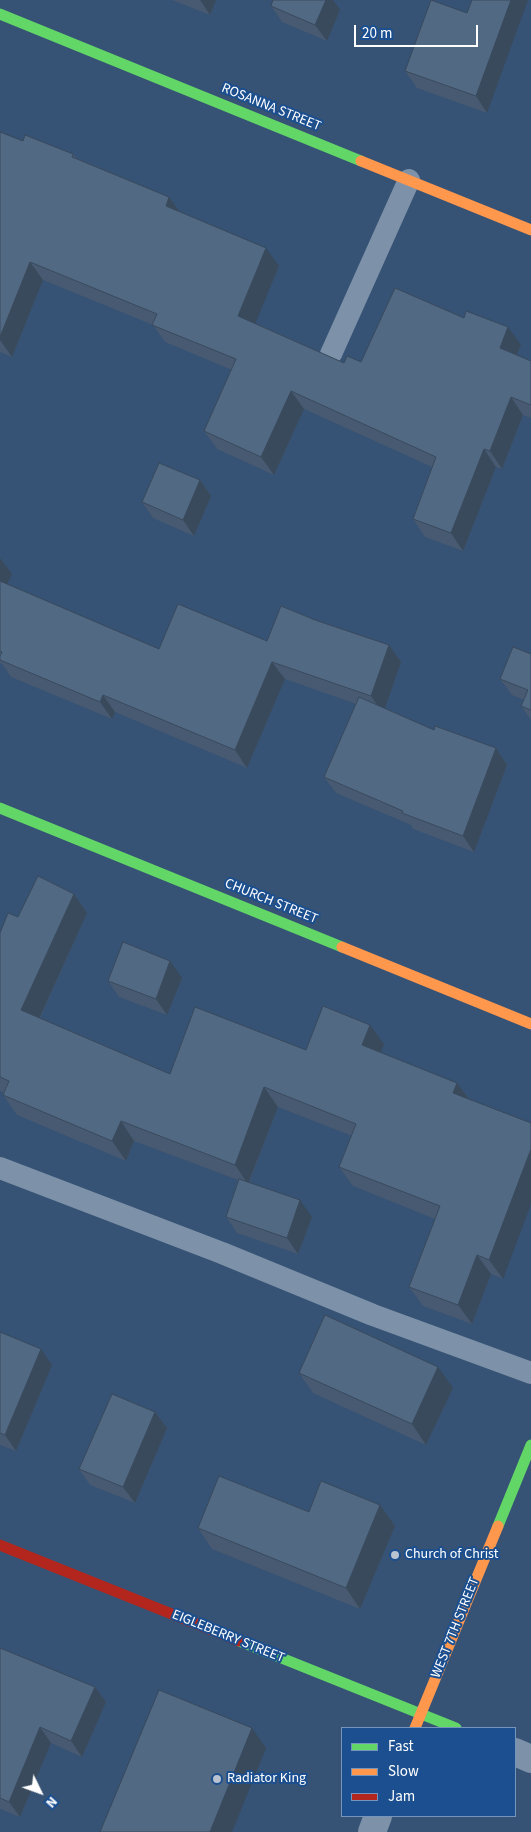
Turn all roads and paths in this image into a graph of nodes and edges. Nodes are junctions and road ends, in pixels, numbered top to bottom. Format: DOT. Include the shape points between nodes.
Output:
graph roads {
  1 [pos="0,14"];
  2 [pos="409,180"];
  3 [pos="531,230"];
  4 [pos="331,354"];
  5 [pos="0,808"];
  6 [pos="531,1024"];
  7 [pos="0,1168"];
  8 [pos="531,1373"];
  9 [pos="531,1445"];
  10 [pos="0,1545"];
  11 [pos="421,1714"];
  12 [pos="415,1727"];
  13 [pos="454,1727"];
  14 [pos="516,1752"];
  15 [pos="531,1759"];
  16 [pos="378,1817"];
  17 [pos="372,1832"];
  1 -- 2 [label="street, ROSANNA STREET"];
  2 -- 3 [label="street, ROSANNA STREET"];
  2 -- 4 [label="lane"];
  5 -- 6 [label="street, CHURCH STREET"];
  7 -- 8 [label="lane"];
  9 -- 11 [label="street, WEST 7TH STREET"];
  10 -- 11 [label="street, EIGLEBERRY STREET"];
  11 -- 12 [label="street, WEST 7TH STREET"];
  11 -- 13 [label="street, EIGLEBERRY STREET"];
  14 -- 15 [label="street"];
  16 -- 17 [label="street"];
}
